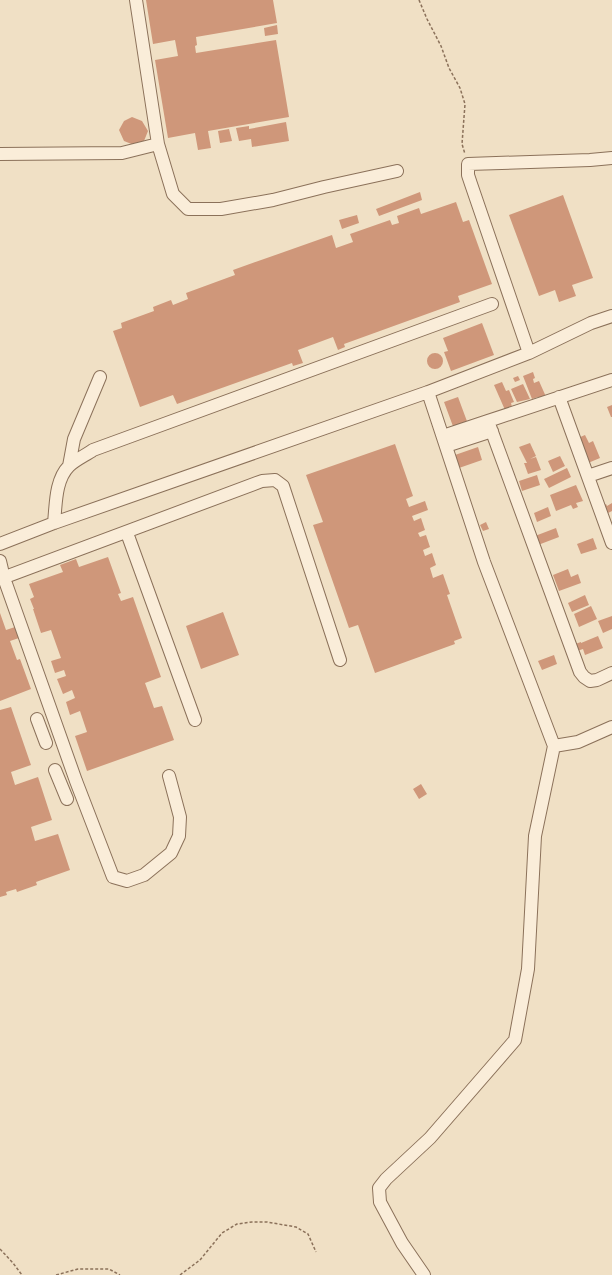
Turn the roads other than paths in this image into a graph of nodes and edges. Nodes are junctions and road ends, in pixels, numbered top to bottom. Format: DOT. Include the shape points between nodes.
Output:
graph roads {
  1 [pos="136,0"];
  2 [pos="158,144"];
  3 [pos="0,154"];
  4 [pos="612,158"];
  5 [pos="397,171"];
  6 [pos="492,304"];
  7 [pos="612,316"];
  8 [pos="529,353"];
  9 [pos="100,377"];
  10 [pos="612,380"];
  11 [pos="428,392"];
  12 [pos="559,397"];
  13 [pos="490,426"];
  14 [pos="445,441"];
  15 [pos="69,466"];
  16 [pos="612,468"];
  17 [pos="588,476"];
  18 [pos="54,523"];
  19 [pos="127,532"];
  20 [pos="612,543"];
  21 [pos="0,544"];
  22 [pos="0,561"];
  23 [pos="2,578"];
  24 [pos="340,660"];
  25 [pos="612,673"];
  26 [pos="195,720"];
  27 [pos="56,724"];
  28 [pos="612,727"];
  29 [pos="46,743"];
  30 [pos="554,746"];
  31 [pos="55,770"];
  32 [pos="169,776"];
  33 [pos="76,781"];
  34 [pos="62,787"];
  35 [pos="67,798"];
  36 [pos="424,1275"];
  1 -- 2 [label="street"];
  2 -- 3 [label="street" via="122,153"];
  2 -- 5 [label="street" via="173,194 188,209 221,209 273,200 324,186"];
  4 -- 8 [label="street" via="468,164 468,175"];
  6 -- 15 [label="street" via="93,450"];
  7 -- 8 [label="street" via="591,323"];
  8 -- 11 [label="street"];
  9 -- 15 [label="street" via="74,439"];
  10 -- 12 [label="street"];
  11 -- 14 [label="street"];
  11 -- 18 [label="street"];
  12 -- 13 [label="street"];
  12 -- 17 [label="street"];
  13 -- 14 [label="street"];
  13 -- 25 [label="street" via="580,672 590,681"];
  14 -- 30 [label="street" via="484,562"];
  15 -- 18 [label="street" via="61,477 58,488"];
  16 -- 17 [label="street"];
  17 -- 20 [label="street"];
  18 -- 21 [label="street"];
  19 -- 23 [label="street"];
  19 -- 24 [label="street" via="262,481 275,480 283,486"];
  19 -- 26 [label="street"];
  22 -- 23 [label="street"];
  23 -- 27 [label="street"];
  27 -- 29 [label="street" via="39,724"];
  27 -- 33 [label="street"];
  28 -- 30 [label="street" via="578,742"];
  30 -- 36 [label="street" via="535,836 528,969 515,1040 430,1138 379,1188 380,1202 402,1243"];
  31 -- 34 [label="street"];
  32 -- 33 [label="street" via="180,817 179,836 171,853 144,875 127,881 113,877"];
  33 -- 34 [label="street"];
  34 -- 35 [label="street"];
}
